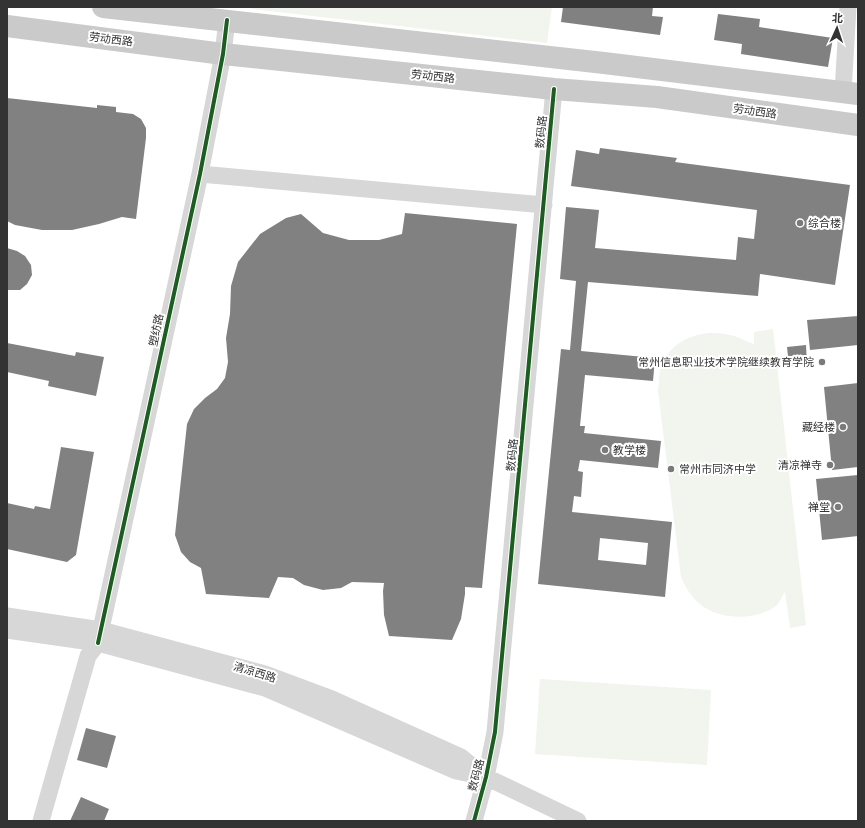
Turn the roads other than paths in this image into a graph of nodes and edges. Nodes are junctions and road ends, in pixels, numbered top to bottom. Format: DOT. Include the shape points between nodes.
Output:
graph roads {
  1 [pos="103,7"];
  2 [pos="848,7"];
  3 [pos="227,20"];
  4 [pos="7,26"];
  5 [pos="852,36"];
  6 [pos="223,54"];
  7 [pos="554,88"];
  8 [pos="850,93"];
  9 [pos="858,125"];
  10 [pos="200,174"];
  11 [pos="544,205"];
  12 [pos="7,616"];
  13 [pos="7,630"];
  14 [pos="99,636"];
  15 [pos="486,777"];
  16 [pos="41,821"];
  17 [pos="474,821"];
  18 [pos="578,821"];
  1 -- 3 [label="main road"];
  2 -- 5 [label="street"];
  3 -- 6 [label="street, 塑纺路"];
  3 -- 8 [label="main road"];
  4 -- 6 [label="main road, 劳动西路"];
  5 -- 8 [label="street"];
  6 -- 7 [label="main road, 劳动西路"];
  6 -- 10 [label="street, 塑纺路"];
  7 -- 9 [label="main road, 劳动西路" via="657,97"];
  7 -- 11 [label="street, 数码路"];
  10 -- 11 [label="street"];
  10 -- 14 [label="street, 塑纺路"];
  11 -- 15 [label="street, 数码路" via="495,732"];
  12 -- 14 [label="street, 清凉西路"];
  13 -- 14 [label="street, 清凉西路"];
  14 -- 15 [label="street, 清凉西路" via="265,674 332,699 461,757"];
  14 -- 16 [label="street" via="88,656"];
  15 -- 17 [label="street, 数码路"];
  15 -- 18 [label="street, 清凉西路"];
}
